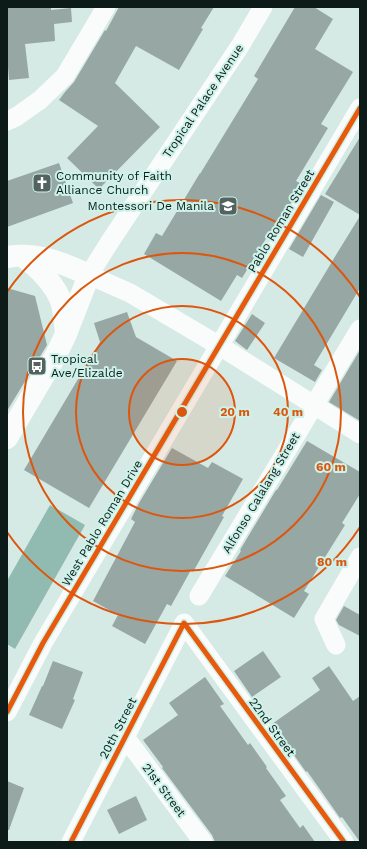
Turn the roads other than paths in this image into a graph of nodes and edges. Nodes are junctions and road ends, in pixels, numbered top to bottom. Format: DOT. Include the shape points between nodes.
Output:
graph roads {
  1 [pos="106,7"];
  2 [pos="263,7"];
  3 [pos="360,108"];
  4 [pos="7,121"];
  5 [pos="14,256"];
  6 [pos="89,275"];
  7 [pos="360,329"];
  8 [pos="66,334"];
  9 [pos="218,345"];
  10 [pos="314,405"];
  11 [pos="360,434"];
  12 [pos="7,438"];
  13 [pos="360,557"];
  14 [pos="200,596"];
  15 [pos="184,623"];
  16 [pos="336,645"];
  17 [pos="7,712"];
  18 [pos="125,737"];
  19 [pos="71,842"];
  20 [pos="203,842"];
  21 [pos="344,842"];
  1 -- 4 [label="street" via="65,76 40,100"];
  2 -- 6 [label="street, Tropical Palace Avenue"];
  3 -- 9 [label="street, Pablo Roman Street"];
  5 -- 6 [label="street" via="55,260"];
  5 -- 8 [label="street" via="41,271 48,279 62,303"];
  6 -- 8 [label="street"];
  6 -- 9 [label="street" via="130,293"];
  7 -- 10 [label="street, Alfonso Calalang Street"];
  8 -- 12 [label="street"];
  9 -- 10 [label="street"];
  9 -- 17 [label="street, West Pablo Roman Drive" via="43,644"];
  10 -- 11 [label="street"];
  10 -- 14 [label="street, Alfonso Calalang Street"];
  13 -- 16 [label="street" via="324,619"];
  15 -- 18 [label="street, 20th Street"];
  15 -- 21 [label="street, 22nd Street"];
  18 -- 19 [label="street, 20th Street"];
  18 -- 20 [label="street, 21st Street"];
}
